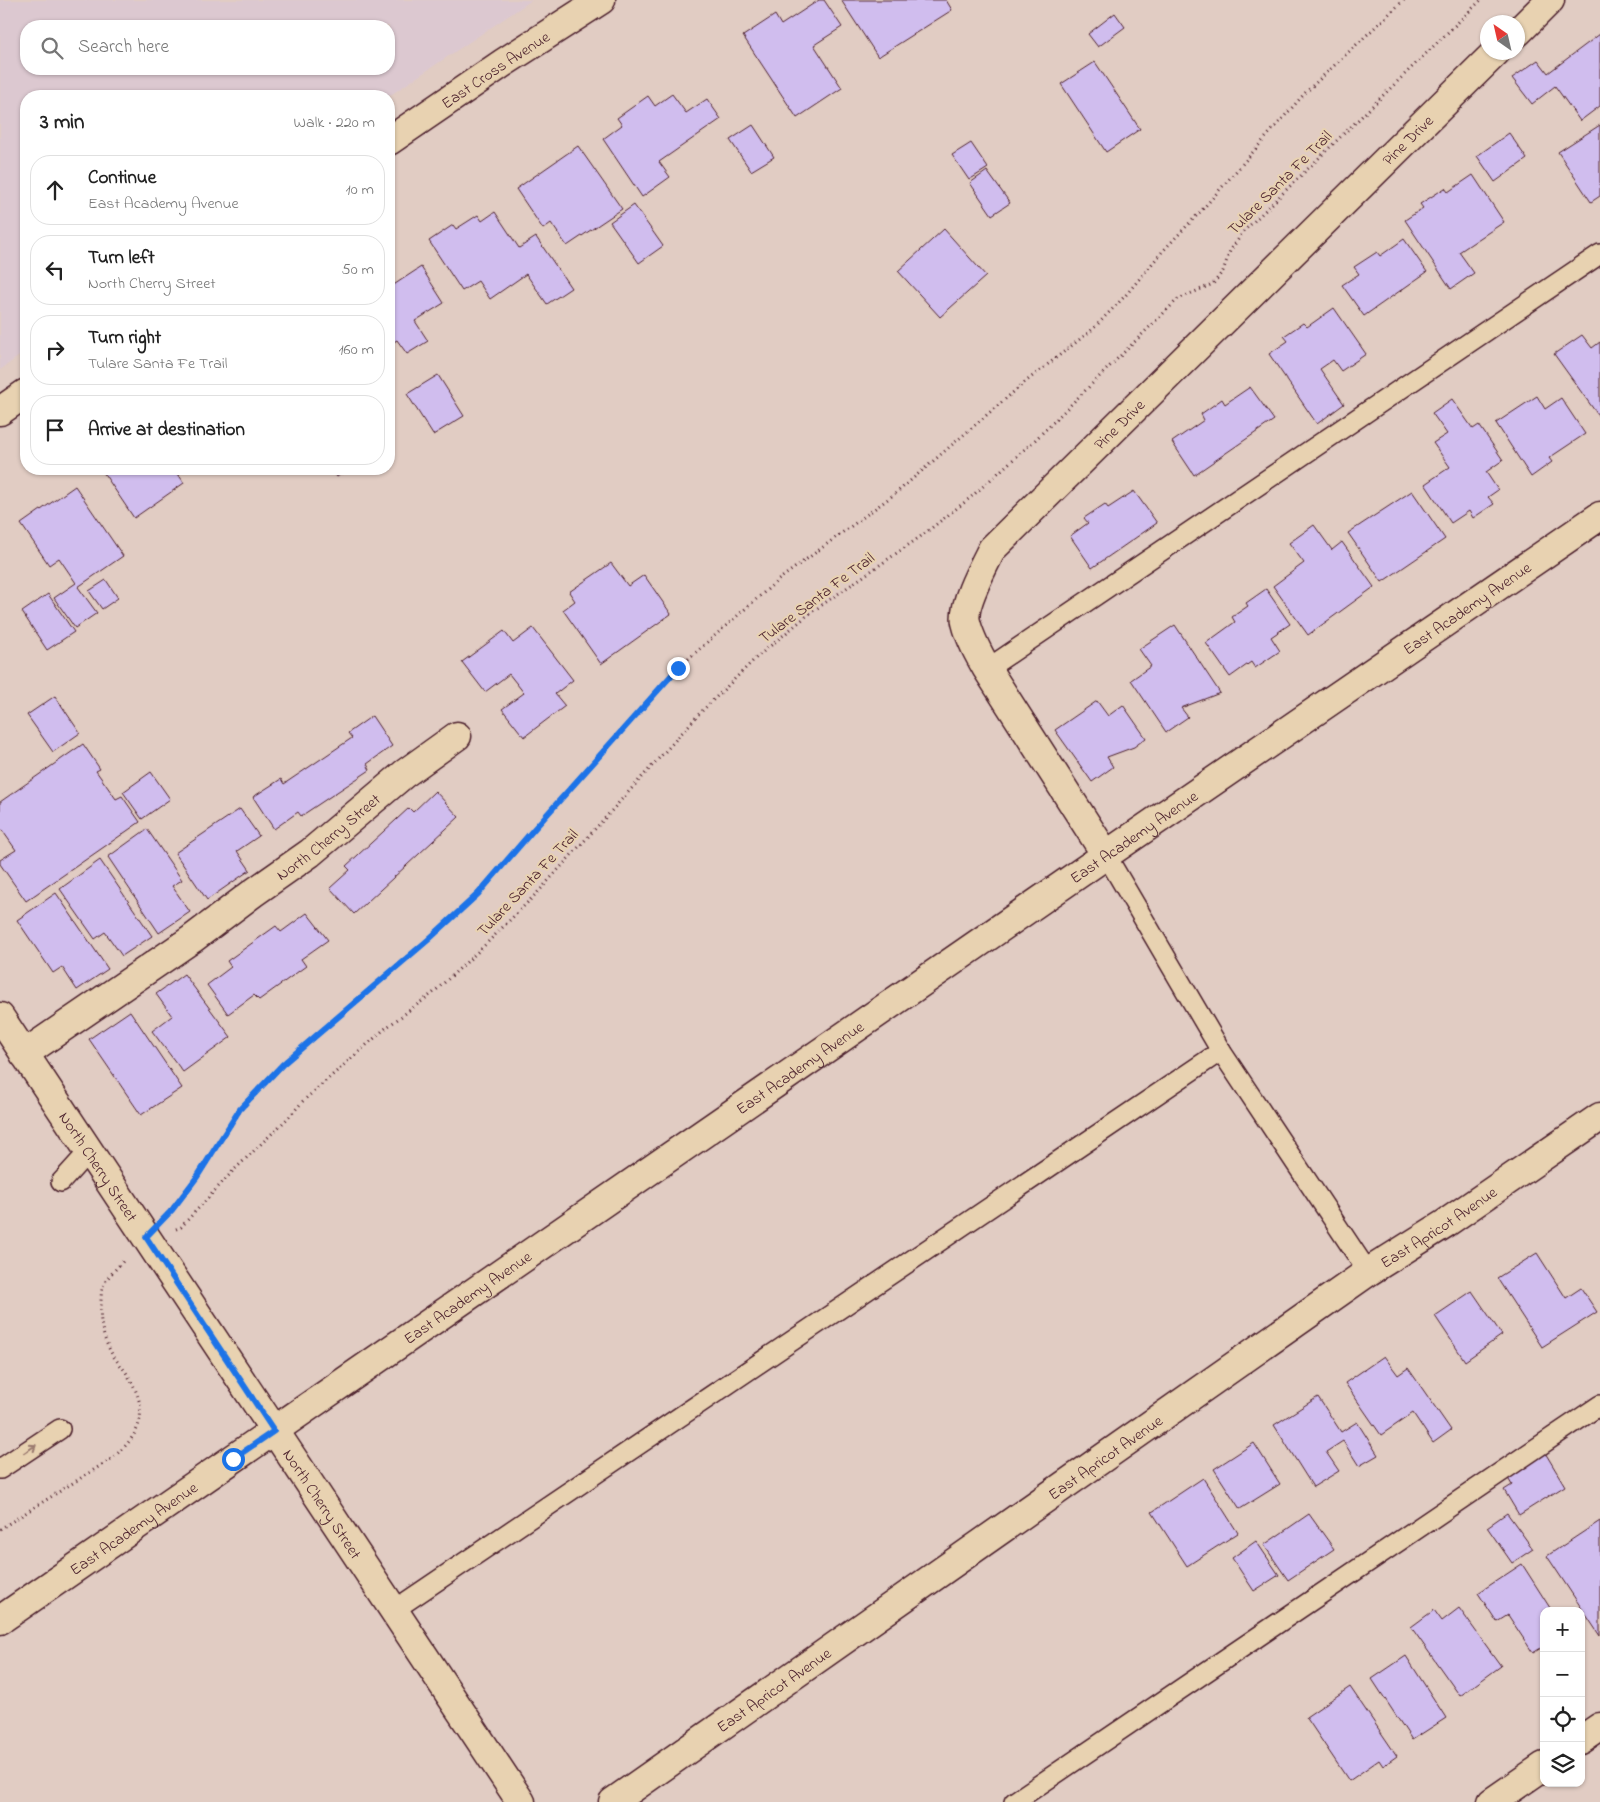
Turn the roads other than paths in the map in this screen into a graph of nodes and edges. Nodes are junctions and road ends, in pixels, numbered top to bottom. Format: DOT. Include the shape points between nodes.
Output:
graph roads {
  1 [pos="601,0"];
  2 [pos="1550,0"];
  3 [pos="1525,25"];
  4 [pos="1488,60"];
  5 [pos="395,137"];
  6 [pos="1600,254"];
  7 [pos="20,396"];
  8 [pos="0,411"];
  9 [pos="1600,516"];
  10 [pos="987,669"];
  11 [pos="457,736"];
  12 [pos="1106,855"];
  13 [pos="0,1017"];
  14 [pos="1221,1051"];
  15 [pos="24,1054"];
  16 [pos="1600,1117"];
  17 [pos="89,1151"];
  18 [pos="61,1182"];
  19 [pos="1368,1272"];
  20 [pos="1600,1405"];
  21 [pos="60,1429"];
  22 [pos="274,1431"];
  23 [pos="0,1469"];
  24 [pos="394,1610"];
  25 [pos="0,1620"];
  26 [pos="1600,1727"];
  27 [pos="1585,1737"];
  28 [pos="1540,1769"];
  29 [pos="522,1802"];
  30 [pos="613,1802"];
  31 [pos="1014,1802"];
  32 [pos="1492,1802"];
  1 -- 5 [label="street, East Cross Avenue"];
  2 -- 3 [label="street"];
  4 -- 10 [label="street, Pine Drive" via="992,549 972,588 965,620"];
  6 -- 10 [label="lane"];
  7 -- 8 [label="street"];
  9 -- 12 [label="street, East Academy Avenue"];
  10 -- 12 [label="street, Pine Drive"];
  11 -- 15 [label="street, North Cherry Street" via="404,774 310,854"];
  12 -- 14 [label="lane"];
  12 -- 22 [label="street, East Academy Avenue"];
  13 -- 15 [label="street, North Cherry Street"];
  14 -- 19 [label="lane"];
  14 -- 24 [label="lane"];
  15 -- 17 [label="street, North Cherry Street"];
  16 -- 19 [label="street, East Apricot Avenue" via="1446,1223"];
  17 -- 18 [label="lane"];
  17 -- 22 [label="street, North Cherry Street"];
  19 -- 30 [label="street, East Apricot Avenue"];
  20 -- 31 [label="lane"];
  23 -- 21 [label="lane, one-way"];
  22 -- 24 [label="street, North Cherry Street"];
  22 -- 25 [label="street, East Academy Avenue"];
  24 -- 29 [label="street, North Cherry Street"];
  26 -- 27 [label="street"];
  28 -- 32 [label="street"];
}
